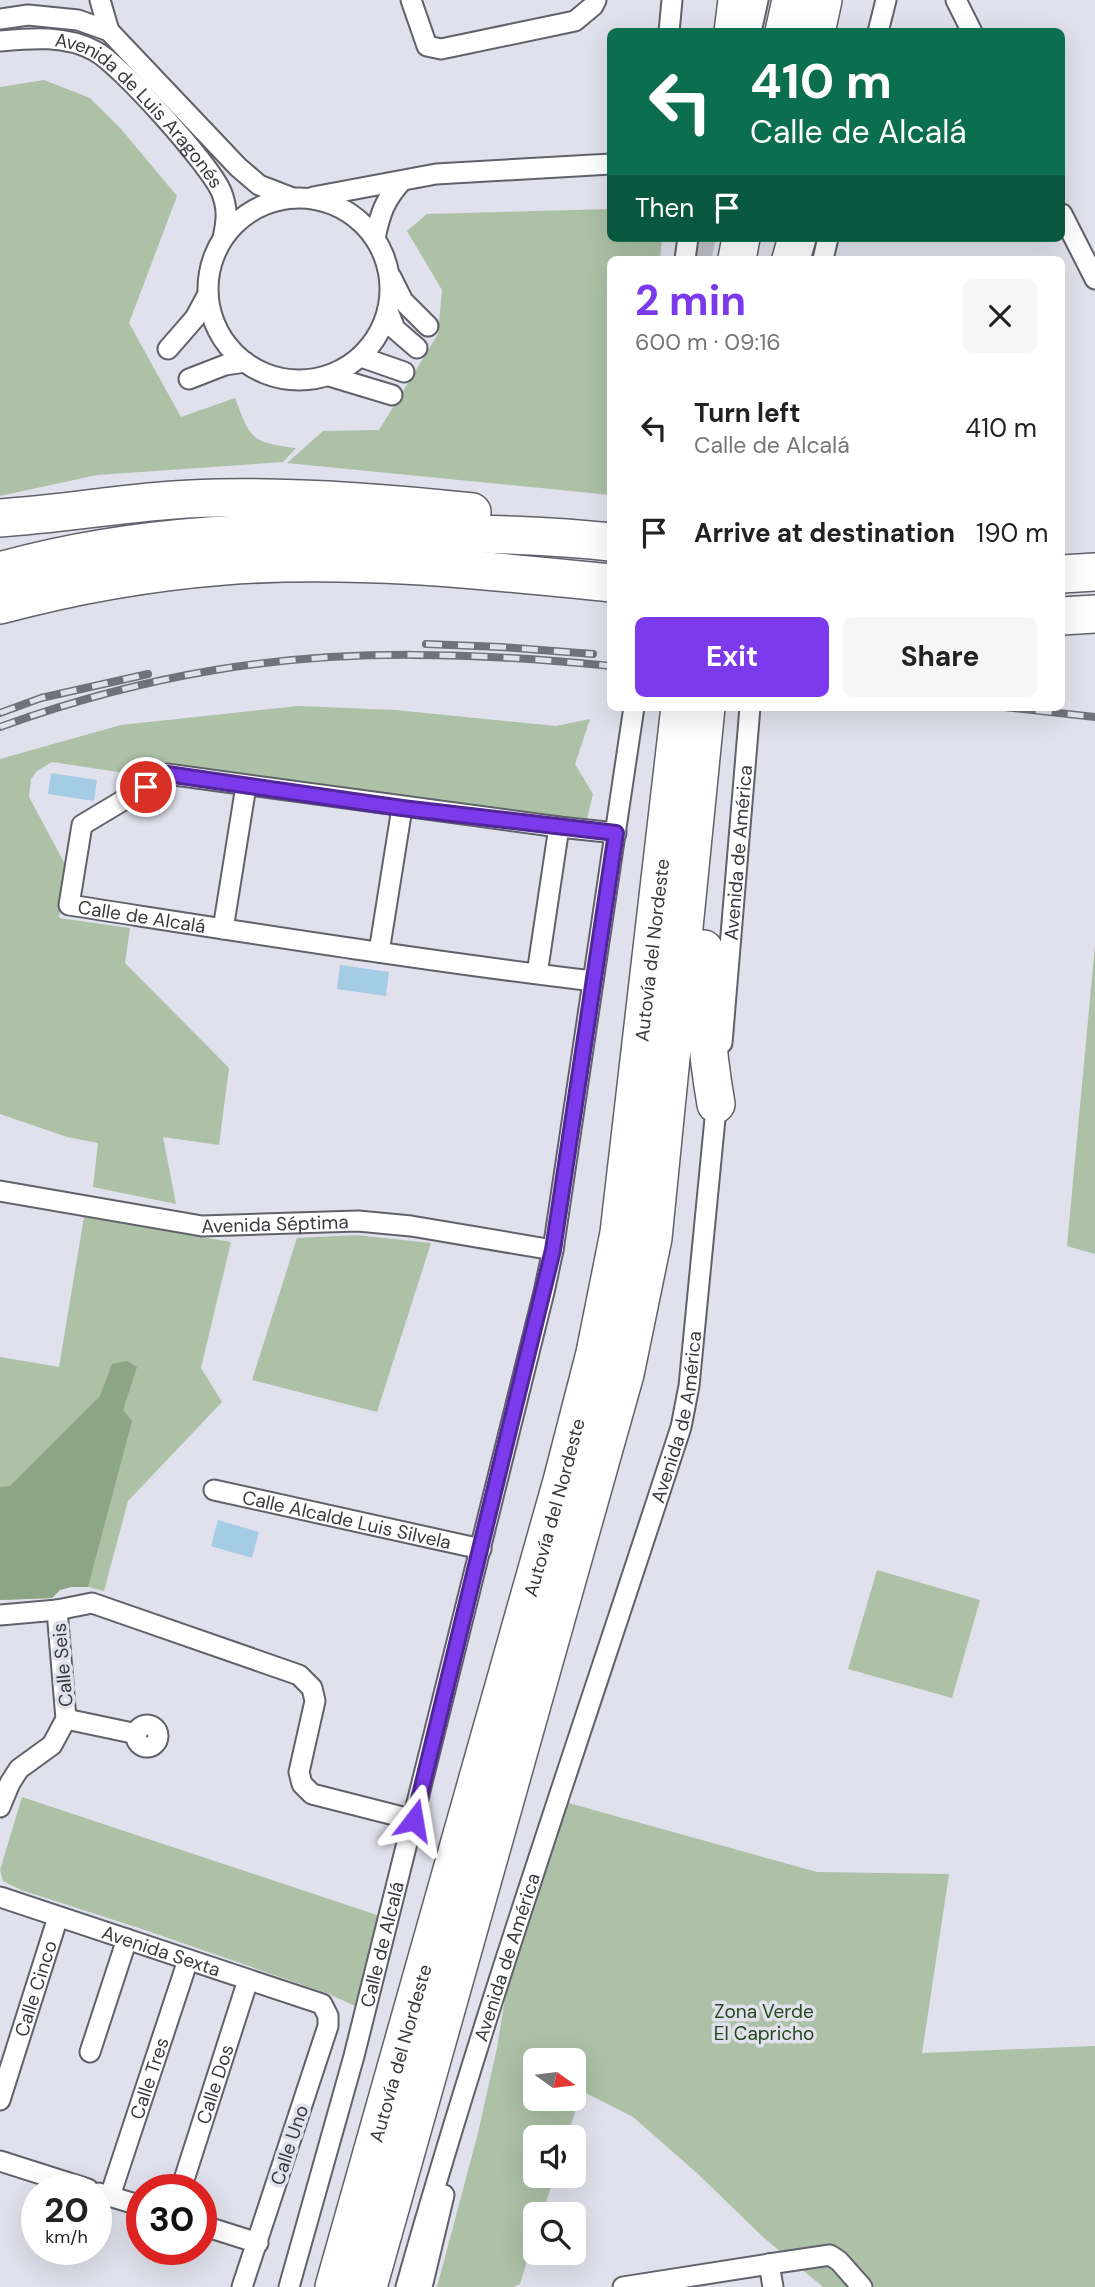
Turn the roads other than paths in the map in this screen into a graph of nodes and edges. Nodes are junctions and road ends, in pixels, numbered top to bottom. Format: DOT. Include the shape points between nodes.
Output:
graph roads {
  1 [pos="100,0"];
  2 [pos="411,0"];
  3 [pos="596,0"];
  4 [pos="672,0"];
  5 [pos="729,0"];
  6 [pos="737,0"];
  7 [pos="758,0"];
  8 [pos="791,0"];
  9 [pos="823,0"];
  10 [pos="886,0"];
  11 [pos="956,0"];
  12 [pos="0,19"];
  13 [pos="669,28"];
  14 [pos="725,28"];
  15 [pos="734,28"];
  16 [pos="752,28"];
  17 [pos="784,28"];
  18 [pos="817,28"];
  19 [pos="879,28"];
  20 [pos="970,28"];
  21 [pos="109,31"];
  22 [pos="0,41"];
  23 [pos="607,164"];
  24 [pos="402,181"];
  25 [pos="300,198"];
  26 [pos="1065,220"];
  27 [pos="375,238"];
  28 [pos="222,240"];
  29 [pos="389,273"];
  30 [pos="1095,279"];
  31 [pos="208,294"];
  32 [pos="388,311"];
  33 [pos="428,326"];
  34 [pos="416,348"];
  35 [pos="168,349"];
  36 [pos="361,356"];
  37 [pos="245,362"];
  38 [pos="404,372"];
  39 [pos="329,376"];
  40 [pos="189,379"];
  41 [pos="392,395"];
  42 [pos="49,514"];
  43 [pos="0,518"];
  44 [pos="0,530"];
  45 [pos="587,539"];
  46 [pos="0,571"];
  47 [pos="1095,572"];
  48 [pos="1065,574"];
  49 [pos="597,581"];
  50 [pos="0,605"];
  51 [pos="1095,614"];
  52 [pos="1065,616"];
  53 [pos="633,711"];
  54 [pos="680,711"];
  55 [pos="706,711"];
  56 [pos="750,711"];
  57 [pos="246,786"];
  58 [pos="402,808"];
  59 [pos="696,822"];
  60 [pos="559,827"];
  61 [pos="616,833"];
  62 [pos="223,929"];
  63 [pos="379,952"];
  64 [pos="537,974"];
  65 [pos="593,981"];
  66 [pos="716,1104"];
  67 [pos="0,1191"];
  68 [pos="553,1250"];
  69 [pos="214,1490"];
  70 [pos="481,1549"];
  71 [pos="57,1610"];
  72 [pos="0,1615"];
  73 [pos="66,1719"];
  74 [pos="136,1734"];
  75 [pos="488,1739"];
  76 [pos="0,1807"];
  77 [pos="414,1820"];
  78 [pos="0,1897"];
  79 [pos="58,1917"];
  80 [pos="127,1940"];
  81 [pos="188,1960"];
  82 [pos="248,1980"];
  83 [pos="322,2004"];
  84 [pos="90,2052"];
  85 [pos="463,2097"];
  86 [pos="0,2100"];
  87 [pos="0,2161"];
  88 [pos="41,2174"];
  89 [pos="110,2174"];
  90 [pos="186,2174"];
  91 [pos="217,2230"];
  92 [pos="258,2243"];
  93 [pos="769,2264"];
  94 [pos="242,2287"];
  95 [pos="289,2287"];
  96 [pos="318,2287"];
  97 [pos="334,2287"];
  98 [pos="368,2287"];
  99 [pos="406,2287"];
  100 [pos="422,2287"];
  101 [pos="623,2287"];
  102 [pos="773,2287"];
  103 [pos="862,2287"];
  1 -- 21 [label="street"];
  2 -- 3 [label="street" via="427,46 441,48 576,21"];
  4 -- 13 [label="street"];
  5 -- 14 [label="street"];
  6 -- 15 [label="highway"];
  7 -- 16 [label="street"];
  8 -- 17 [label="highway"];
  9 -- 18 [label="highway"];
  10 -- 19 [label="street"];
  11 -- 20 [label="street"];
  12 -- 21 [label="street, Avenida de Luis Aragonés" via="28,15 78,20"];
  21 -- 25 [label="street" via="238,167 259,185"];
  22 -- 28 [label="street, Avenida de Luis Aragonés" via="64,41 94,50 116,65 203,163 221,190 228,217"];
  23 -- 24 [label="street" via="436,174"];
  24 -- 25 [label="street"];
  24 -- 27 [label="street" via="380,212"];
  25 -- 27 [label="street" via="346,211"];
  25 -- 28 [label="street" via="253,211"];
  26 -- 30 [label="street"];
  27 -- 29 [label="street"];
  28 -- 31 [label="street" via="211,266"];
  29 -- 32 [label="street"];
  29 -- 33 [label="street" via="403,301"];
  31 -- 35 [label="street" via="195,318"];
  31 -- 37 [label="street" via="219,332"];
  32 -- 34 [label="street" via="395,329"];
  32 -- 36 [label="street" via="382,328"];
  36 -- 38 [label="street"];
  36 -- 39 [label="street"];
  37 -- 39 [label="street" via="285,380"];
  37 -- 40 [label="street"];
  39 -- 41 [label="street"];
  42 -- 43 [label="highway"];
  42 -- 44 [label="highway"];
  42 -- 45 [label="highway" via="216,498 376,502 491,514"];
  45 -- 46 [label="highway" via="361,531 226,533 109,546"];
  47 -- 48 [label="highway"];
  49 -- 50 [label="highway" via="372,565 225,566 111,579"];
  51 -- 52 [label="highway"];
  53 -- 61 [label="street, Calle de Alcalá"];
  54 -- 75 [label="highway, Autovía del Nordeste" via="619,1233 595,1353"];
  55 -- 59 [label="highway, Autovía del Nordeste"];
  56 -- 66 [label="street, Avenida de América"];
  57 -- 58 [label="street, Calle de Alcalá"];
  57 -- 62 [label="street, Calle de Alcalá"];
  57 -- 62 [label="street, Calle de Alcalá" via="167,774 82,825 69,905"];
  58 -- 60 [label="street, Calle de Alcalá"];
  58 -- 63 [label="street"];
  59 -- 66 [label="highway" via="705,898 703,991"];
  59 -- 98 [label="highway, Autovía del Nordeste" via="653,1238 625,1374"];
  60 -- 61 [label="street, Calle de Alcalá"];
  60 -- 64 [label="street"];
  61 -- 65 [label="street, Calle de Alcalá"];
  62 -- 63 [label="street, Calle de Alcalá"];
  63 -- 64 [label="street, Calle de Alcalá"];
  64 -- 65 [label="street, Calle de Alcalá"];
  65 -- 68 [label="street, Calle de Alcalá"];
  66 -- 85 [label="street, Avenida de América" via="689,1386 681,1427"];
  67 -- 68 [label="street, Avenida Séptima" via="202,1226 358,1221"];
  68 -- 70 [label="street, Calle de Alcalá"];
  69 -- 70 [label="street, Calle Alcalde Luis Silvela"];
  70 -- 77 [label="street, Calle de Alcalá"];
  71 -- 72 [label="street"];
  71 -- 73 [label="street, Calle Seis"];
  71 -- 77 [label="street" via="92,1603 299,1675 312,1688 315,1701 299,1772 302,1784 312,1794"];
  73 -- 74 [label="street, Calle Seis"];
  73 -- 76 [label="street, Calle Seis" via="52,1745 19,1769"];
  75 -- 96 [label="highway" via="463,1774"];
  75 -- 97 [label="highway, Autovía del Nordeste"];
  77 -- 95 [label="street, Calle de Alcalá"];
  78 -- 79 [label="street, Avenida Sexta"];
  79 -- 80 [label="street, Avenida Sexta"];
  79 -- 86 [label="street, Calle Cinco"];
  80 -- 81 [label="street, Avenida Sexta"];
  80 -- 84 [label="street"];
  81 -- 82 [label="street, Avenida Sexta"];
  81 -- 89 [label="street, Calle Tres"];
  82 -- 83 [label="street, Avenida Sexta"];
  82 -- 90 [label="street, Calle Dos"];
  83 -- 92 [label="street, Calle Uno" via="328,2026"];
  85 -- 99 [label="street, Avenida de América"];
  85 -- 100 [label="street, Avenida de América"];
  87 -- 88 [label="street"];
  91 -- 92 [label="street"];
  92 -- 94 [label="street, Calle Uno"];
  93 -- 101 [label="street"];
  93 -- 102 [label="street"];
  93 -- 103 [label="street" via="830,2255"];
}
